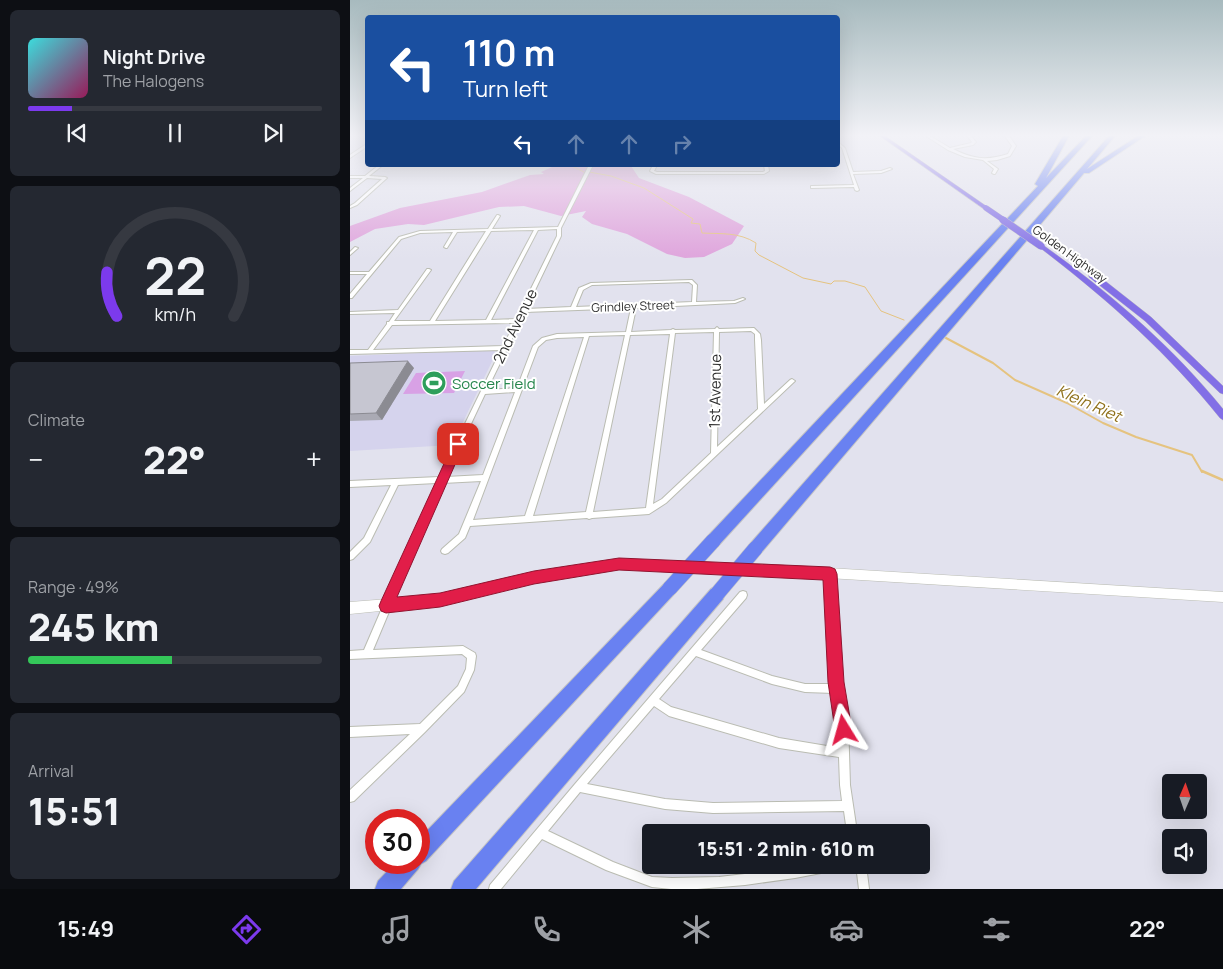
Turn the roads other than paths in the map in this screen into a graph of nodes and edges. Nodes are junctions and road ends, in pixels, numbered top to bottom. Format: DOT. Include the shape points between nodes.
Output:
graph roads {
  1 [pos="366,177"];
  2 [pos="371,177"];
  3 [pos="585,177"];
  4 [pos="852,177"];
  5 [pos="944,177"];
  6 [pos="947,177"];
  7 [pos="1042,177"];
  8 [pos="1053,177"];
  9 [pos="1077,177"];
  10 [pos="1082,177"];
  11 [pos="855,186"];
  12 [pos="812,187"];
  13 [pos="350,190"];
  14 [pos="857,190"];
  15 [pos="350,207"];
  16 [pos="990,208"];
  17 [pos="1025,208"];
  18 [pos="1048,212"];
  19 [pos="498,216"];
  20 [pos="559,228"];
  21 [pos="536,229"];
  22 [pos="490,230"];
  23 [pos="456,231"];
  24 [pos="1043,245"];
  25 [pos="446,247"];
  26 [pos="356,248"];
  27 [pos="350,254"];
  28 [pos="429,270"];
  29 [pos="350,273"];
  30 [pos="370,273"];
  31 [pos="351,294"];
  32 [pos="743,299"];
  33 [pos="694,304"];
  34 [pos="634,306"];
  35 [pos="573,309"];
  36 [pos="398,311"];
  37 [pos="522,311"];
  38 [pos="350,313"];
  39 [pos="488,320"];
  40 [pos="517,321"];
  41 [pos="432,322"];
  42 [pos="389,323"];
  43 [pos="716,329"];
  44 [pos="673,331"];
  45 [pos="628,333"];
  46 [pos="587,335"];
  47 [pos="504,348"];
  48 [pos="350,352"];
  49 [pos="369,352"];
  50 [pos="792,381"];
  51 [pos="518,390"];
  52 [pos="1223,391"];
  53 [pos="485,392"];
  54 [pos="762,409"];
  55 [pos="1223,416"];
  56 [pos="714,453"];
  57 [pos="484,478"];
  58 [pos="441,480"];
  59 [pos="396,482"];
  60 [pos="350,484"];
  61 [pos="649,512"];
  62 [pos="589,516"];
  63 [pos="528,519"];
  64 [pos="468,523"];
  65 [pos="445,551"];
  66 [pos="350,557"];
  67 [pos="830,574"];
  68 [pos="743,595"];
  69 [pos="1223,598"];
  70 [pos="386,606"];
  71 [pos="350,608"];
  72 [pos="695,652"];
  73 [pos="366,654"];
  74 [pos="350,656"];
  75 [pos="837,689"];
  76 [pos="653,700"];
  77 [pos="422,730"];
  78 [pos="350,732"];
  79 [pos="844,753"];
  80 [pos="578,787"];
  81 [pos="350,797"];
  82 [pos="847,806"];
  83 [pos="850,824"];
  84 [pos="540,832"];
  85 [pos="430,842"];
  86 [pos="399,874"];
  87 [pos="789,874"];
  88 [pos="862,874"];
  89 [pos="386,889"];
  90 [pos="462,889"];
  91 [pos="494,889"];
  92 [pos="864,889"];
  1 -- 13 [label="street"];
  2 -- 15 [label="street" via="385,179"];
  3 -- 20 [label="street, 2nd Avenue"];
  4 -- 11 [label="street"];
  5 -- 16 [label="main road, Golden Highway"];
  6 -- 16 [label="main road, Golden Highway"];
  7 -- 17 [label="highway"];
  8 -- 17 [label="highway"];
  9 -- 18 [label="highway"];
  10 -- 18 [label="highway"];
  11 -- 12 [label="street"];
  11 -- 14 [label="street"];
  16 -- 24 [label="main road, Golden Highway, bridge"];
  17 -- 85 [label="highway, bridge"];
  18 -- 90 [label="highway, bridge" via="984,281 918,363"];
  19 -- 22 [label="street"];
  20 -- 21 [label="street"];
  20 -- 37 [label="street, 2nd Avenue" via="559,236"];
  21 -- 22 [label="street"];
  21 -- 39 [label="street"];
  22 -- 23 [label="street"];
  22 -- 41 [label="street"];
  23 -- 25 [label="street"];
  23 -- 30 [label="street" via="420,232 400,238"];
  24 -- 52 [label="main road, Golden Highway" via="1096,278 1148,318"];
  24 -- 55 [label="main road, Golden Highway" via="1136,320 1170,353"];
  26 -- 27 [label="street"];
  28 -- 36 [label="street"];
  29 -- 30 [label="street"];
  30 -- 31 [label="street"];
  32 -- 33 [label="street, Grindley Street"];
  33 -- 34 [label="street, Grindley Street"];
  33 -- 35 [label="street" via="694,282 587,285 581,289"];
  34 -- 35 [label="street, Grindley Street"];
  34 -- 45 [label="street"];
  35 -- 37 [label="street, Grindley Street"];
  36 -- 38 [label="street"];
  36 -- 42 [label="street"];
  37 -- 40 [label="street, 2nd Avenue"];
  39 -- 40 [label="street"];
  39 -- 41 [label="street"];
  40 -- 47 [label="street, 2nd Avenue"];
  41 -- 42 [label="street"];
  42 -- 49 [label="street"];
  43 -- 44 [label="street"];
  43 -- 54 [label="street" via="749,328 757,334"];
  43 -- 56 [label="street, 1st Avenue"];
  44 -- 45 [label="street"];
  44 -- 61 [label="street"];
  45 -- 46 [label="street"];
  45 -- 62 [label="street"];
  46 -- 51 [label="street" via="550,337 540,341"];
  46 -- 63 [label="street"];
  47 -- 49 [label="street"];
  47 -- 53 [label="street, 2nd Avenue"];
  48 -- 49 [label="street"];
  50 -- 54 [label="street"];
  51 -- 53 [label="street"];
  51 -- 57 [label="street"];
  53 -- 58 [label="street, 2nd Avenue"];
  54 -- 56 [label="street"];
  56 -- 61 [label="street"];
  57 -- 58 [label="street"];
  57 -- 64 [label="street"];
  58 -- 59 [label="street"];
  58 -- 70 [label="street, 2nd Avenue"];
  59 -- 60 [label="street"];
  59 -- 66 [label="street" via="367,540"];
  61 -- 62 [label="street"];
  62 -- 63 [label="street"];
  63 -- 64 [label="street"];
  64 -- 65 [label="street" via="462,536"];
  67 -- 69 [label="street"];
  67 -- 70 [label="street" via="619,564 534,578 440,600"];
  67 -- 75 [label="street"];
  68 -- 72 [label="street"];
  70 -- 71 [label="street"];
  70 -- 73 [label="street, 2nd Avenue"];
  72 -- 75 [label="street" via="772,680 806,688"];
  72 -- 76 [label="street"];
  73 -- 74 [label="street"];
  73 -- 77 [label="street" via="463,650 472,656 470,670 461,689"];
  75 -- 79 [label="street"];
  76 -- 79 [label="street" via="668,711 779,743"];
  76 -- 80 [label="street"];
  77 -- 78 [label="street"];
  77 -- 81 [label="street"];
  79 -- 82 [label="street"];
  80 -- 82 [label="street" via="680,806"];
  80 -- 84 [label="street"];
  82 -- 83 [label="street"];
  84 -- 87 [label="street" via="578,852 654,883 686,886 734,884"];
  84 -- 91 [label="street"];
  86 -- 89 [label="highway"];
  88 -- 92 [label="street"];
}
